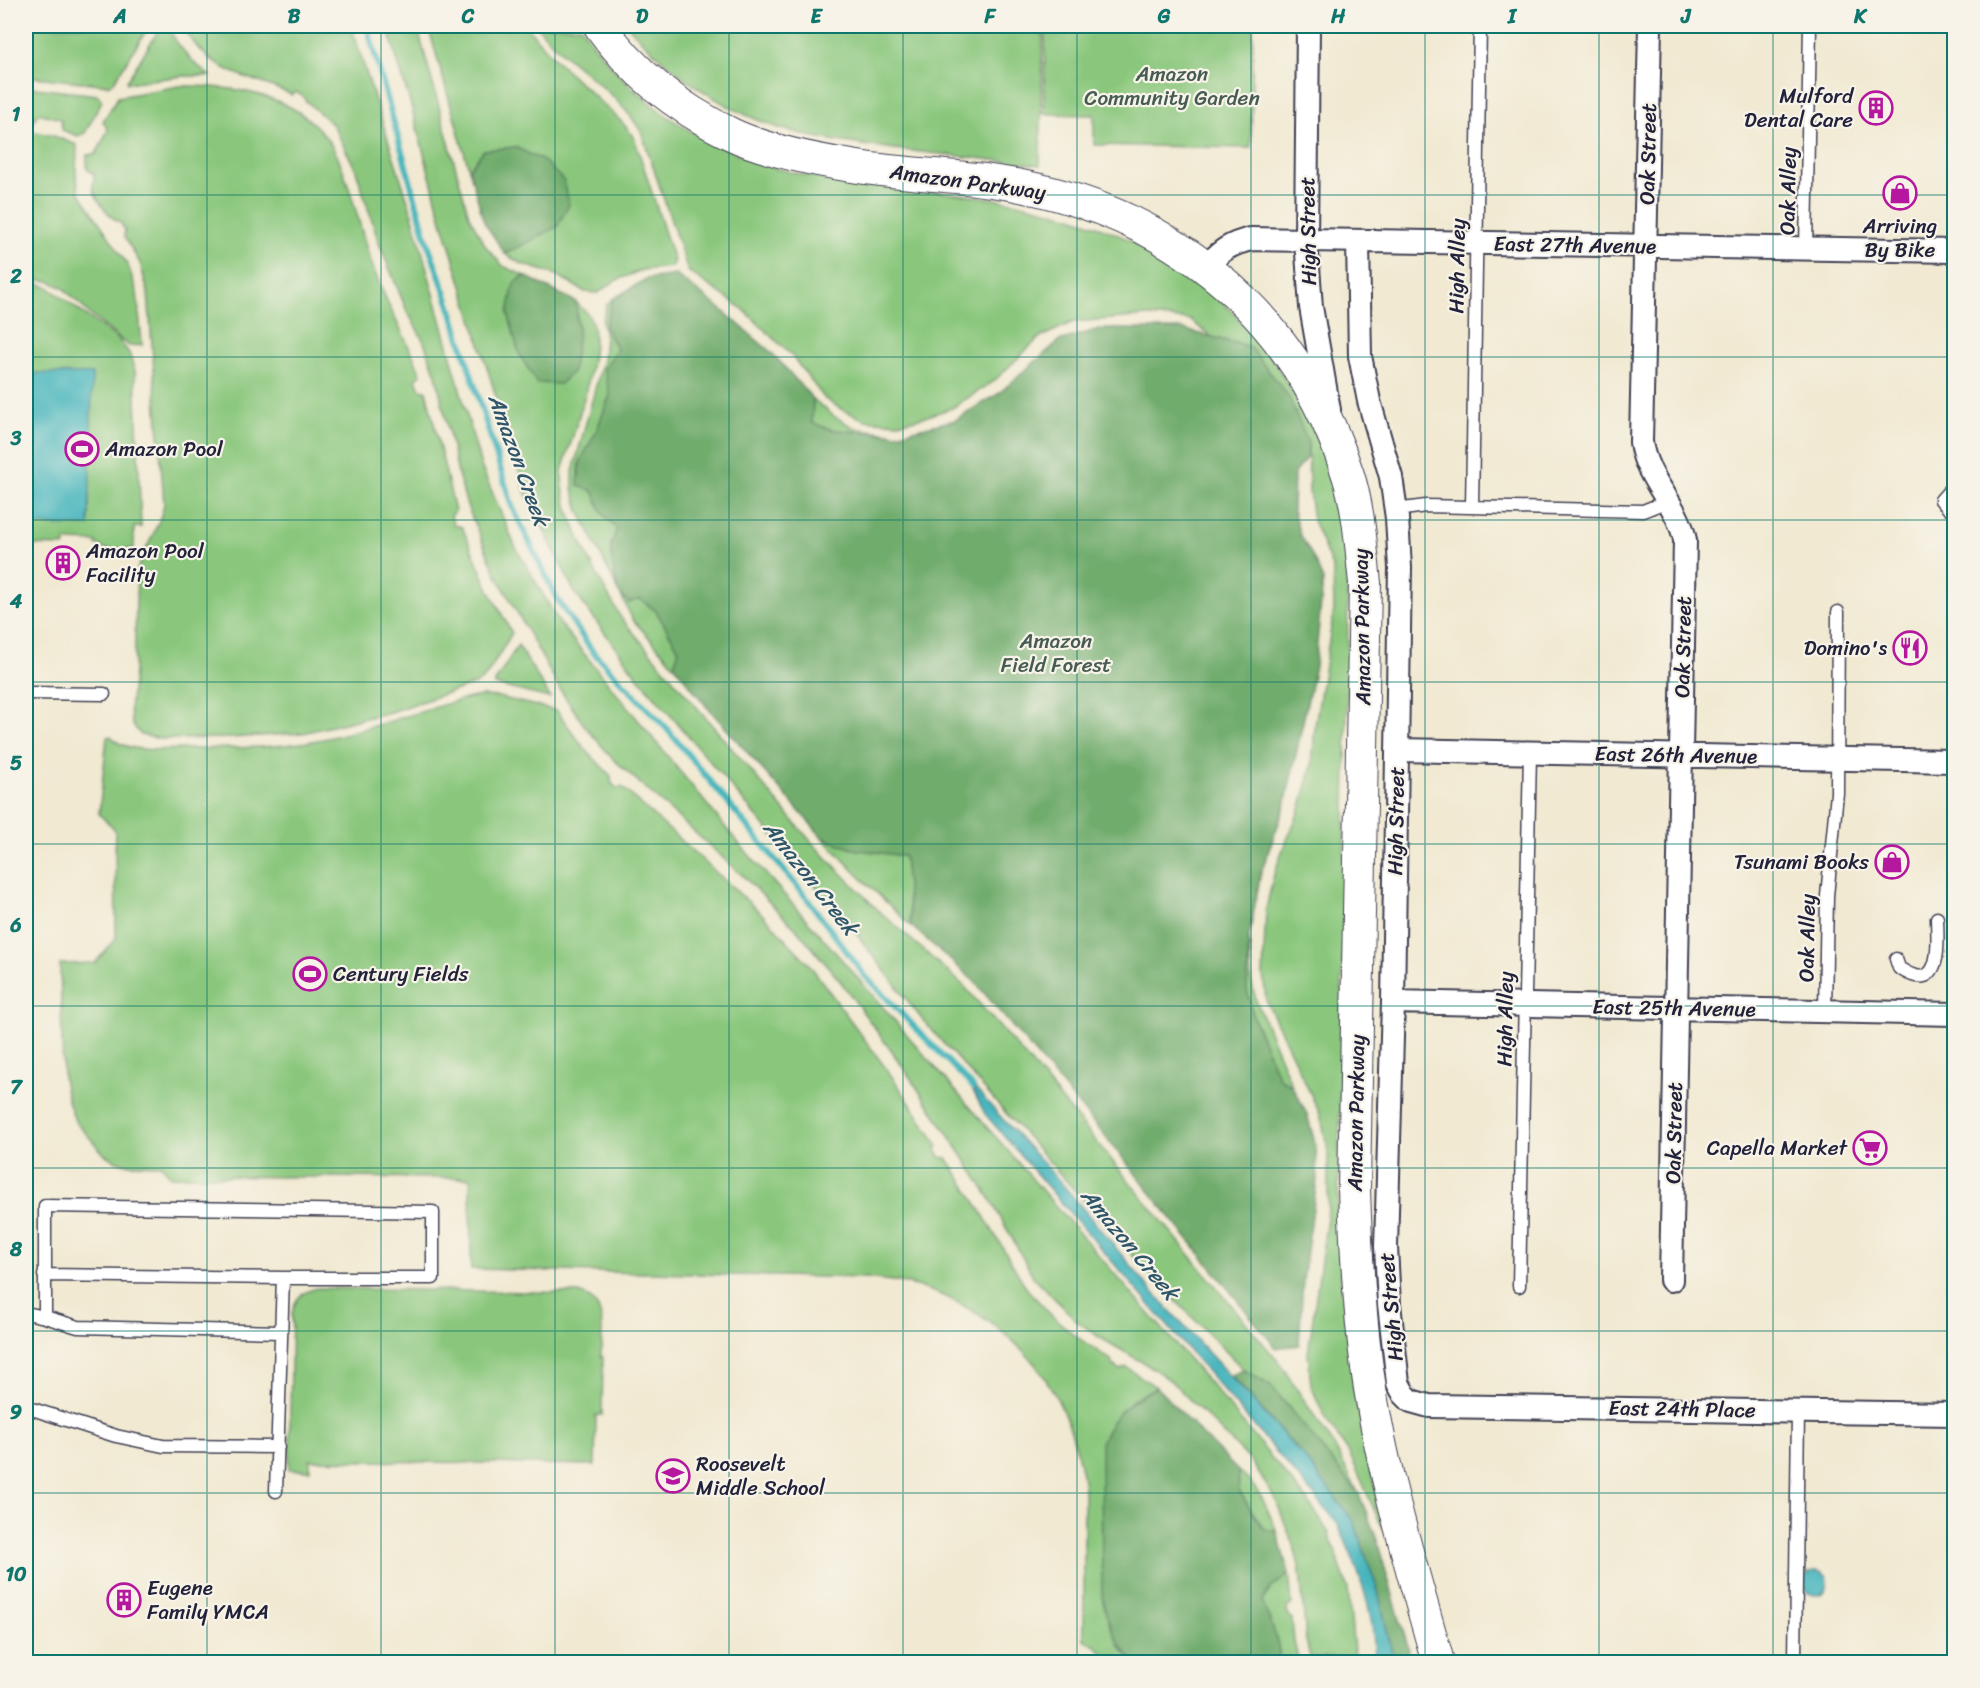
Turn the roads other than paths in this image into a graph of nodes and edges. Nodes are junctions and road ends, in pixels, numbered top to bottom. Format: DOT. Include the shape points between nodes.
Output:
graph roads {
  1 [pos="600,26"];
  2 [pos="1308,26"];
  3 [pos="1480,26"];
  4 [pos="1650,26"];
  5 [pos="1810,26"];
  6 [pos="1306,240"];
  7 [pos="1358,241"];
  8 [pos="1477,244"];
  9 [pos="1646,246"];
  10 [pos="1806,249"];
  11 [pos="1954,251"];
  12 [pos="1205,267"];
  13 [pos="1334,435"];
  14 [pos="1954,491"];
  15 [pos="1668,501"];
  16 [pos="1472,507"];
  17 [pos="1954,509"];
  18 [pos="1396,510"];
  19 [pos="1838,612"];
  20 [pos="26,693"];
  21 [pos="104,694"];
  22 [pos="1398,750"];
  23 [pos="1530,753"];
  24 [pos="1681,755"];
  25 [pos="1836,759"];
  26 [pos="1954,761"];
  27 [pos="1937,918"];
  28 [pos="1896,959"];
  29 [pos="1393,1002"];
  30 [pos="1525,1005"];
  31 [pos="1676,1008"];
  32 [pos="1825,1011"];
  33 [pos="1954,1014"];
  34 [pos="44,1275"];
  35 [pos="283,1278"];
  36 [pos="1671,1280"];
  37 [pos="1519,1286"];
  38 [pos="26,1313"];
  39 [pos="45,1317"];
  40 [pos="281,1332"];
  41 [pos="1411,1401"];
  42 [pos="26,1407"];
  43 [pos="1798,1411"];
  44 [pos="1954,1414"];
  45 [pos="278,1447"];
  46 [pos="276,1491"];
  47 [pos="1438,1662"];
  48 [pos="1795,1662"];
  1 -- 12 [label="main road, Amazon Parkway" via="648,79 682,107 733,135 783,152 848,166 992,181 1095,205 1137,224"];
  2 -- 6 [label="street, High Street"];
  3 -- 8 [label="lane, High Alley"];
  4 -- 9 [label="street, Oak Street"];
  5 -- 10 [label="lane, Oak Alley"];
  6 -- 7 [label="street, East 27th Avenue"];
  6 -- 12 [label="street, East 27th Avenue" via="1236,242"];
  6 -- 13 [label="street, High Street" via="1312,317"];
  7 -- 8 [label="street, East 27th Avenue"];
  7 -- 18 [label="street, High Street" via="1360,356"];
  8 -- 9 [label="street, East 27th Avenue"];
  8 -- 16 [label="lane, High Alley"];
  9 -- 10 [label="street, East 27th Avenue"];
  9 -- 15 [label="street, Oak Street" via="1641,442 1650,473"];
  10 -- 11 [label="street, East 27th Avenue"];
  12 -- 13 [label="main road, Amazon Parkway" via="1238,295 1295,361"];
  13 -- 47 [label="main road, Amazon Parkway" via="1349,478 1365,583 1354,1189 1357,1280 1368,1376 1383,1456"];
  14 -- 17 [label="lane" via="1941,500"];
  15 -- 16 [label="lane" via="1643,512"];
  15 -- 24 [label="street, Oak Street" via="1685,540"];
  16 -- 18 [label="lane"];
  18 -- 22 [label="street, High Street" via="1400,568"];
  19 -- 25 [label="lane, Oak Alley"];
  20 -- 21 [label="lane"];
  22 -- 23 [label="street, East 26th Avenue"];
  22 -- 29 [label="street, High Street"];
  23 -- 24 [label="street, East 26th Avenue"];
  23 -- 30 [label="lane, High Alley"];
  24 -- 25 [label="street, East 26th Avenue"];
  24 -- 31 [label="street, Oak Street"];
  25 -- 26 [label="street, East 26th Avenue"];
  25 -- 32 [label="lane, Oak Alley" via="1827,896"];
  27 -- 28 [label="lane" via="1934,968 1926,975 1916,976 1899,968"];
  29 -- 30 [label="street, East 25th Avenue"];
  29 -- 41 [label="street, High Street" via="1386,1247 1397,1377"];
  30 -- 31 [label="street, East 25th Avenue"];
  30 -- 37 [label="lane, High Alley"];
  31 -- 32 [label="street, East 25th Avenue"];
  31 -- 36 [label="street, Oak Street"];
  32 -- 33 [label="street, East 25th Avenue"];
  34 -- 35 [label="lane"];
  34 -- 35 [label="lane" via="45,1206 434,1212 433,1278"];
  34 -- 39 [label="lane"];
  35 -- 40 [label="lane"];
  38 -- 39 [label="lane"];
  39 -- 40 [label="lane" via="78,1327"];
  40 -- 45 [label="lane"];
  41 -- 43 [label="street, East 24th Place" via="1429,1406"];
  42 -- 45 [label="lane" via="116,1436 163,1446"];
  43 -- 44 [label="street, East 24th Place"];
  43 -- 48 [label="lane"];
  45 -- 46 [label="lane"];
}
